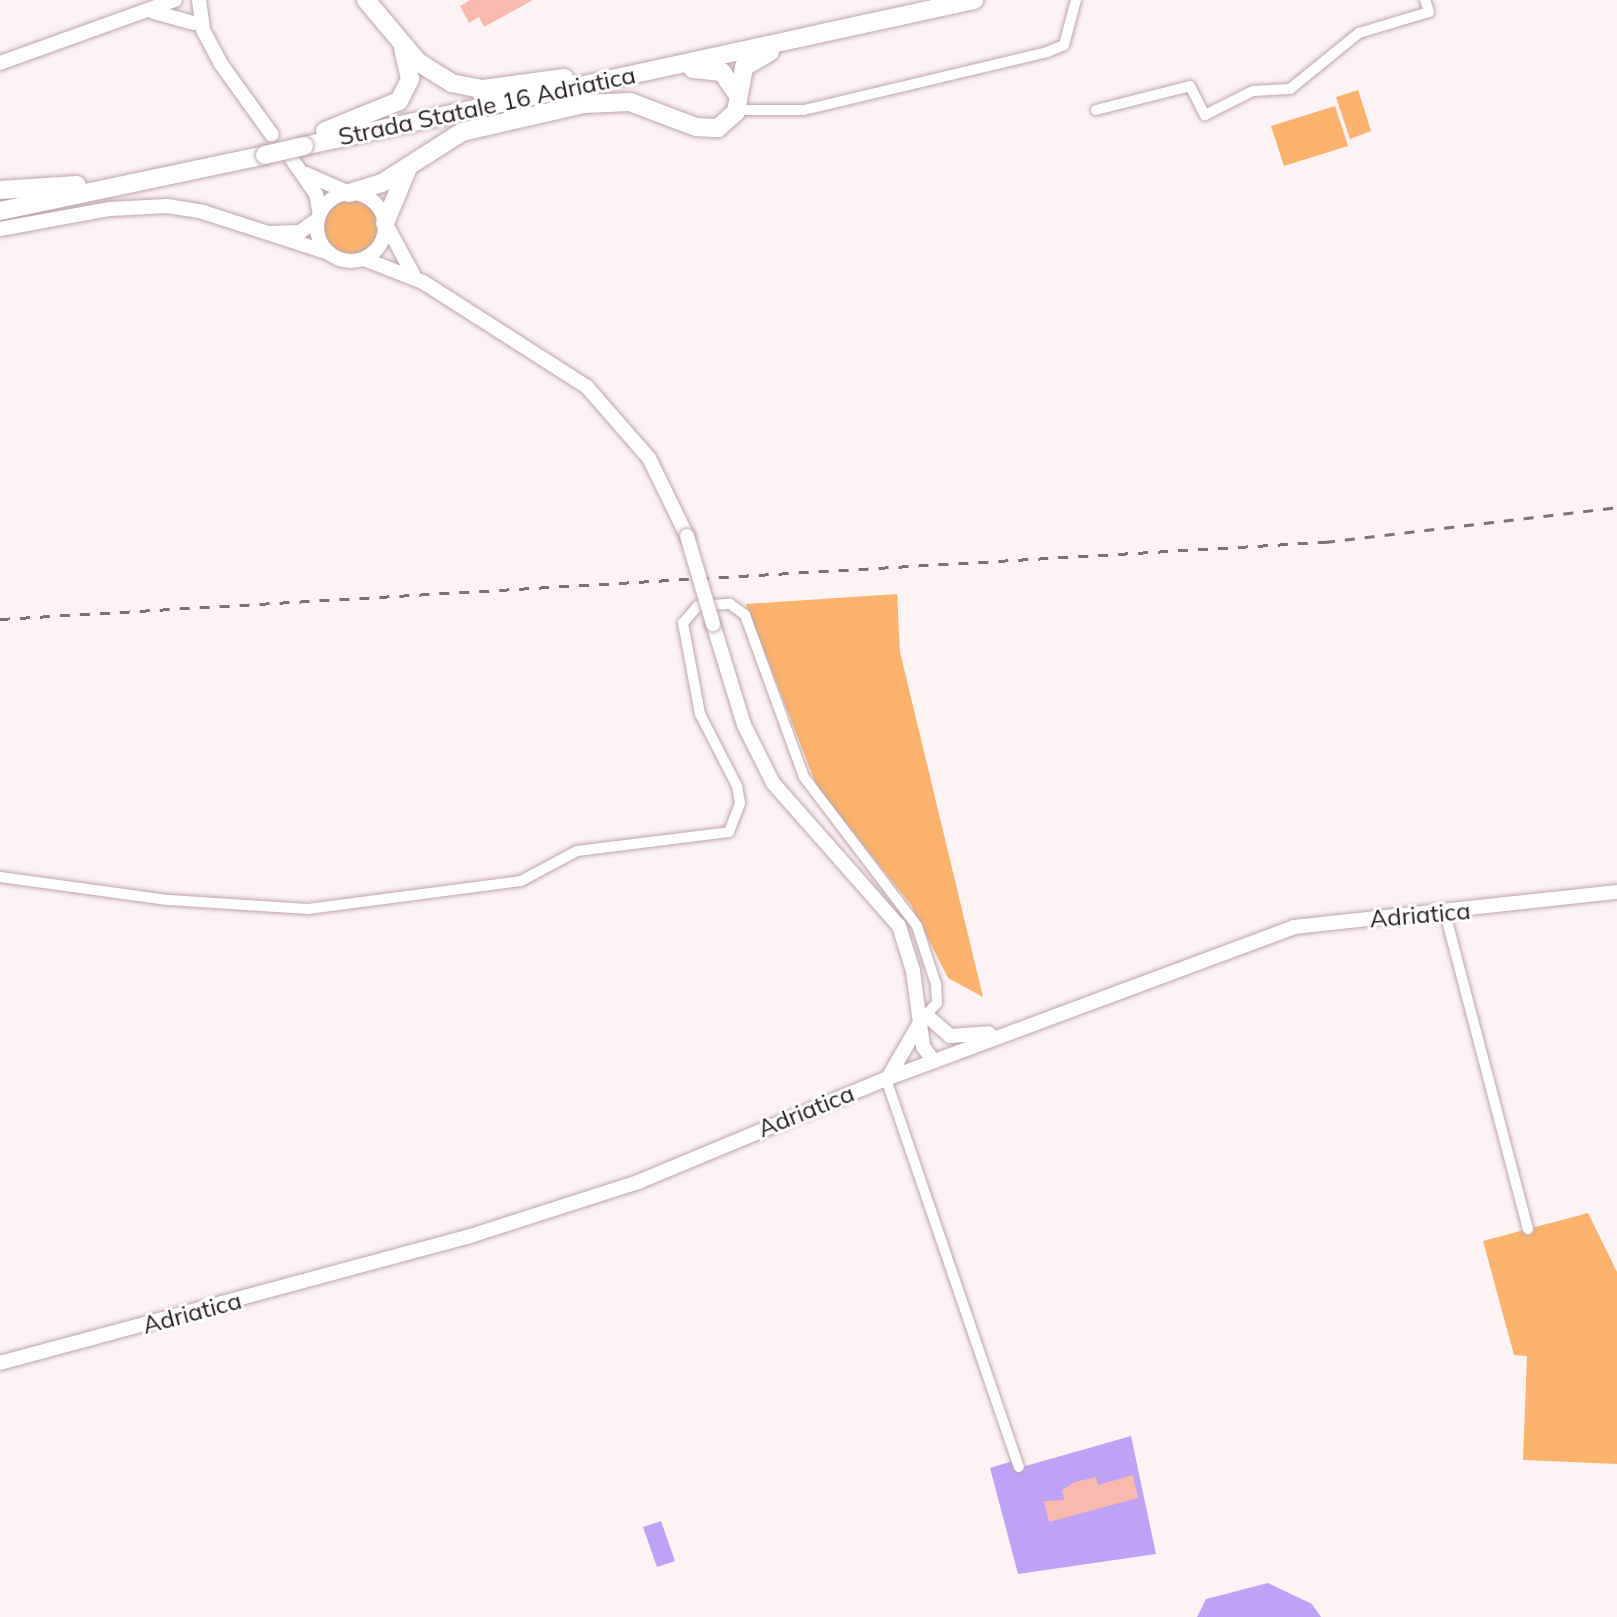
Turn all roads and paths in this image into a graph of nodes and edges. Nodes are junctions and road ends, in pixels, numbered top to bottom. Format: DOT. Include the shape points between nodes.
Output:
graph roads {
  1 [pos="175,0"];
  2 [pos="184,0"];
  3 [pos="366,0"];
  4 [pos="924,0"];
  5 [pos="974,0"];
  6 [pos="1076,0"];
  7 [pos="1425,0"];
  8 [pos="198,12"];
  9 [pos="146,13"];
  10 [pos="841,29"];
  11 [pos="402,46"];
  12 [pos="0,63"];
  13 [pos="566,78"];
  14 [pos="595,82"];
  15 [pos="737,103"];
  16 [pos="1096,110"];
  17 [pos="325,131"];
  18 [pos="272,135"];
  19 [pos="296,147"];
  20 [pos="260,151"];
  21 [pos="416,158"];
  22 [pos="302,171"];
  23 [pos="77,185"];
  24 [pos="0,190"];
  25 [pos="349,193"];
  26 [pos="0,200"];
  27 [pos="0,211"];
  28 [pos="319,216"];
  29 [pos="385,223"];
  30 [pos="0,229"];
  31 [pos="265,233"];
  32 [pos="329,253"];
  33 [pos="364,259"];
  34 [pos="423,282"];
  35 [pos="0,877"];
  36 [pos="1617,892"];
  37 [pos="1445,913"];
  38 [pos="936,984"];
  39 [pos="918,997"];
  40 [pos="922,1018"];
  41 [pos="1038,1022"];
  42 [pos="933,1061"];
  43 [pos="886,1079"];
  44 [pos="1528,1229"];
  45 [pos="0,1363"];
  46 [pos="1019,1467"];
  1 -- 9 [label="street"];
  2 -- 8 [label="street"];
  3 -- 11 [label="highway"];
  4 -- 13 [label="highway, Strada Statale 16 Adriatica"];
  5 -- 10 [label="highway, Strada Statale 16 Adriatica"];
  6 -- 15 [label="street" via="1064,45 1047,52 815,108"];
  7 -- 16 [label="street" via="1429,12 1359,33 1290,89 1253,91 1205,115 1190,86"];
  8 -- 9 [label="street"];
  8 -- 18 [label="street"];
  9 -- 12 [label="street"];
  10 -- 14 [label="highway, Strada Statale 16 Adriatica"];
  10 -- 15 [label="highway" via="752,59 741,72"];
  11 -- 13 [label="highway" via="435,75 467,88"];
  11 -- 17 [label="highway" via="410,75 399,101"];
  13 -- 17 [label="highway, Strada Statale 16 Adriatica"];
  14 -- 15 [label="highway" via="708,68 725,74"];
  14 -- 19 [label="highway, Strada Statale 16 Adriatica"];
  15 -- 21 [label="highway" via="725,125 705,129 638,104 595,102 472,129"];
  17 -- 19 [label="highway, Strada Statale 16 Adriatica"];
  19 -- 20 [label="highway, Strada Statale 16 Adriatica, bridge"];
  19 -- 22 [label="street"];
  20 -- 23 [label="highway, Strada Statale 16 Adriatica"];
  20 -- 27 [label="highway, Strada Statale 16 Adriatica"];
  21 -- 25 [label="highway" via="379,184"];
  21 -- 29 [label="highway" via="394,190"];
  22 -- 25 [label="street"];
  22 -- 28 [label="street"];
  23 -- 24 [label="highway"];
  23 -- 26 [label="highway, Strada Statale 16 Adriatica"];
  25 -- 28 [label="street" via="332,199"];
  25 -- 29 [label="street" via="372,200"];
  28 -- 31 [label="street" via="300,232"];
  28 -- 32 [label="street" via="318,238"];
  29 -- 33 [label="street" via="382,243"];
  29 -- 34 [label="street" via="403,262"];
  30 -- 31 [label="street" via="154,206 203,212"];
  31 -- 32 [label="street"];
  32 -- 33 [label="street" via="345,261"];
  33 -- 34 [label="street"];
  34 -- 39 [label="street, bridge" via="553,362 604,403 657,471 687,536 760,760 795,814 895,921"];
  35 -- 38 [label="street" via="169,900 308,909 521,881 577,851 729,832 740,803 737,786 700,714 683,623 698,606 730,604 745,615 804,777 906,906"];
  36 -- 37 [label="street, Adriatica"];
  37 -- 41 [label="street, Adriatica" via="1294,927"];
  37 -- 44 [label="street"];
  38 -- 39 [label="street"];
  38 -- 40 [label="street" via="937,1003"];
  39 -- 40 [label="street"];
  40 -- 41 [label="street" via="961,1037"];
  40 -- 42 [label="street"];
  40 -- 43 [label="street" via="909,1050"];
  41 -- 42 [label="street, Adriatica"];
  42 -- 43 [label="street, Adriatica"];
  43 -- 45 [label="street, Adriatica" via="577,1202"];
  43 -- 46 [label="street"];
}
